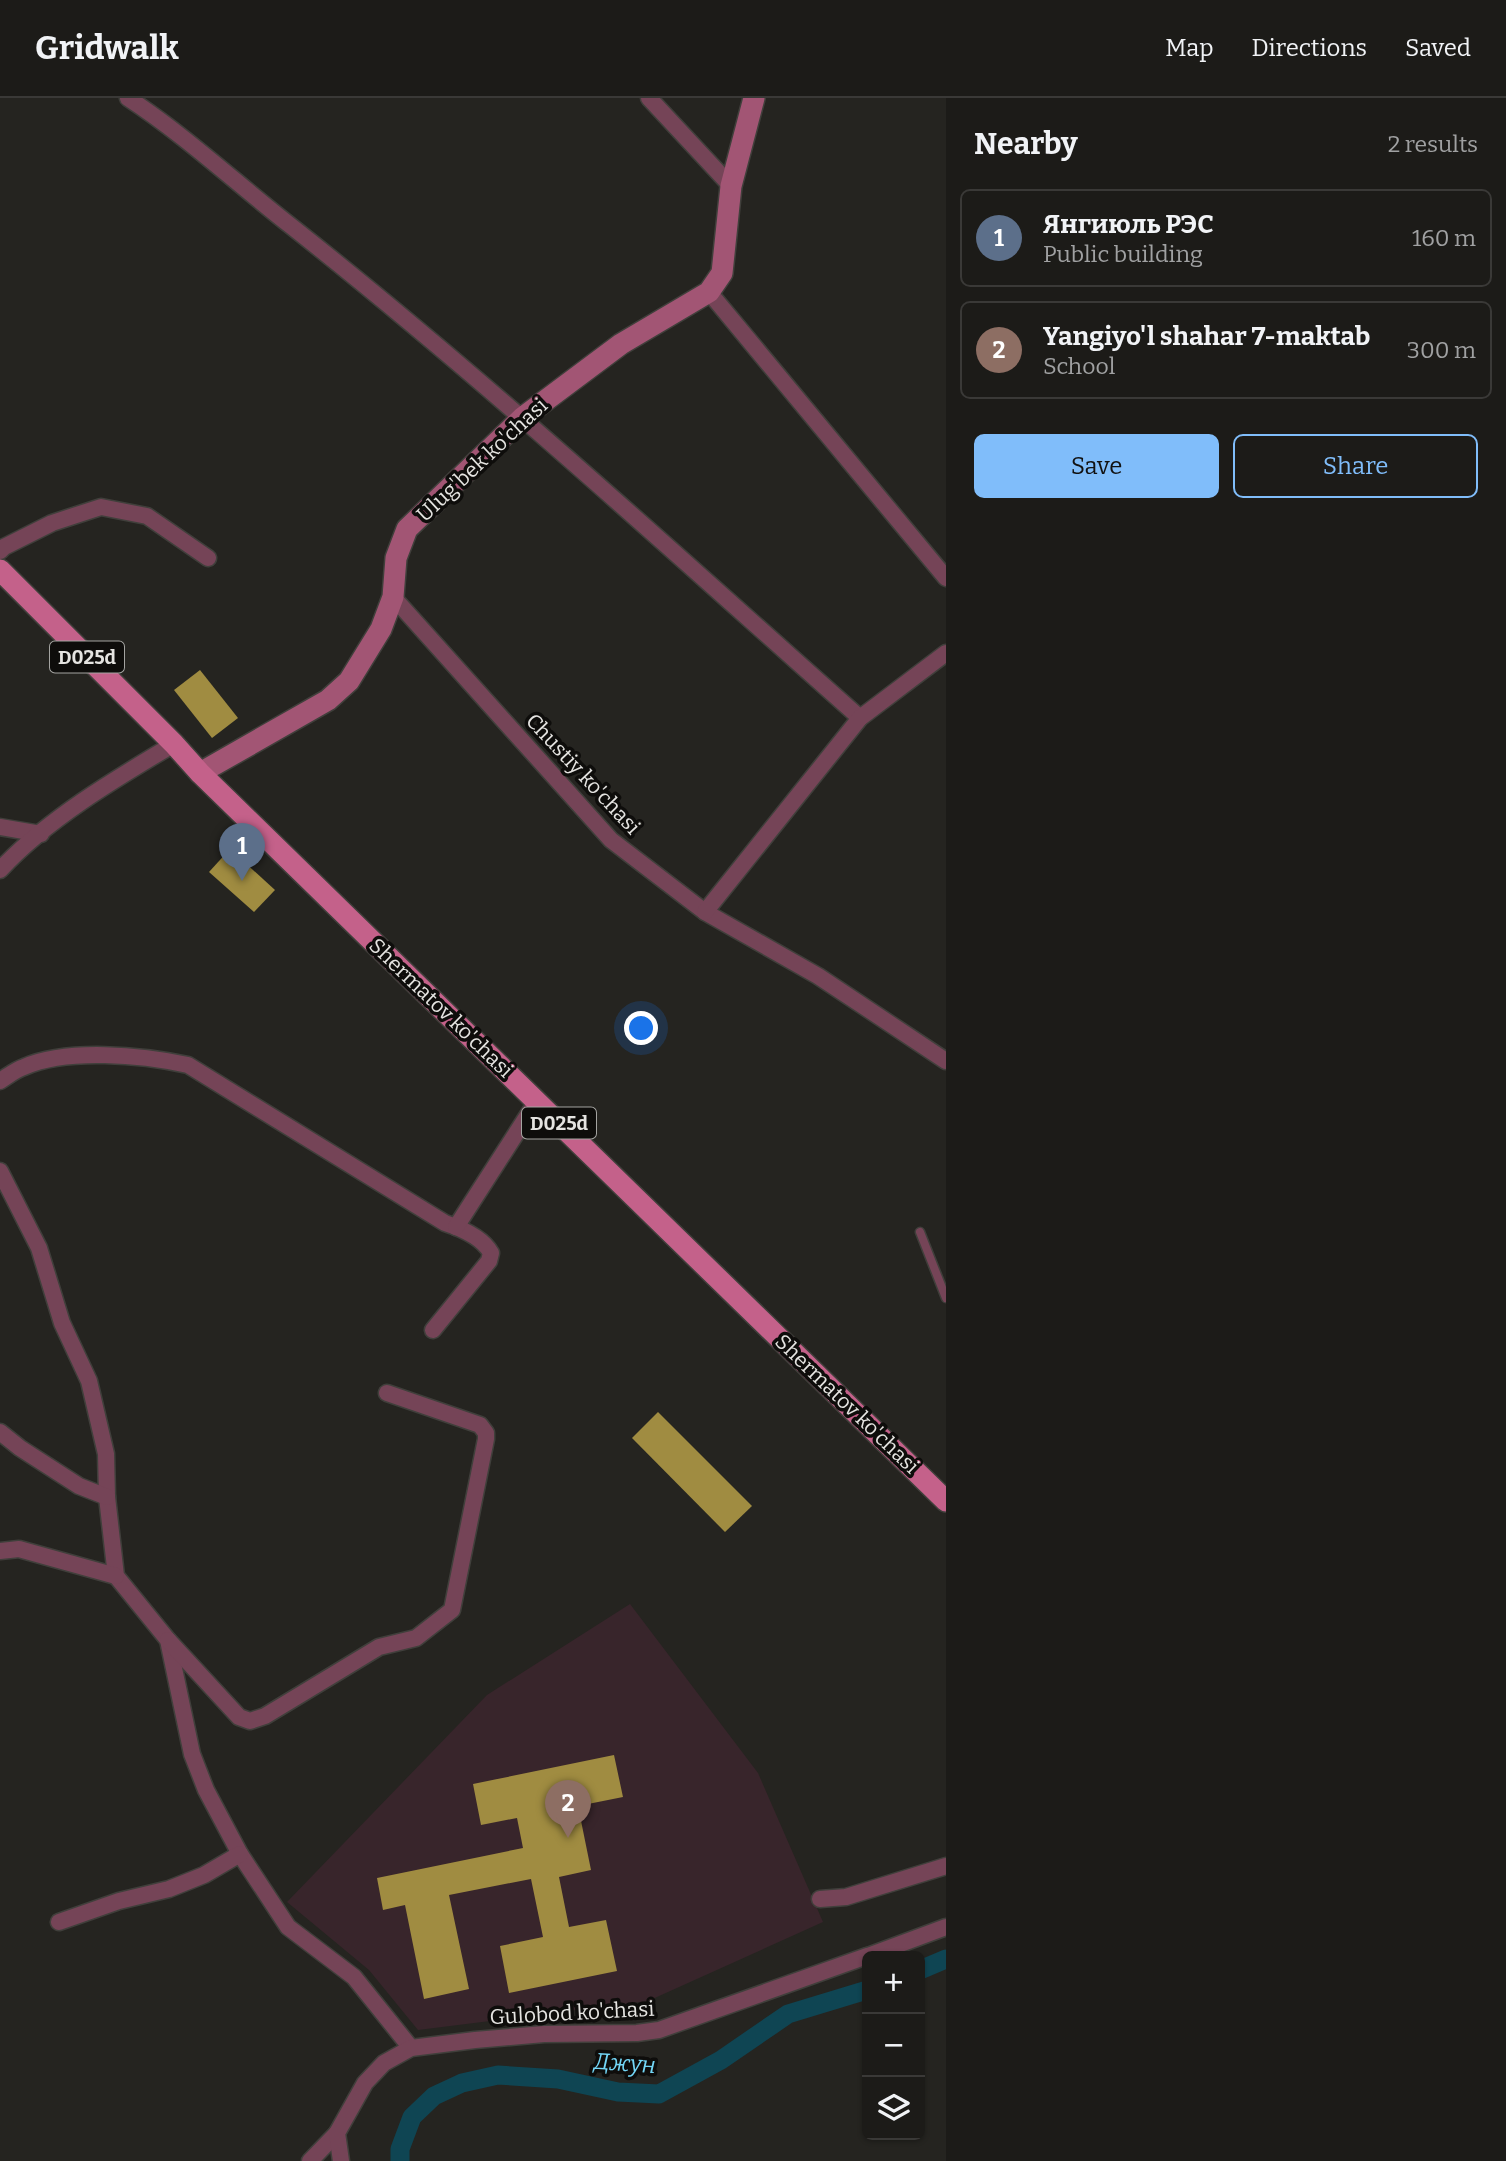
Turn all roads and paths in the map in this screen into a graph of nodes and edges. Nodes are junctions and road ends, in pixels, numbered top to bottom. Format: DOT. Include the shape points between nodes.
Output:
graph roads {
  1 [pos="128,98"];
  2 [pos="649,98"];
  3 [pos="754,98"];
  4 [pos="731,186"];
  5 [pos="709,292"];
  6 [pos="522,418"];
  7 [pos="0,551"];
  8 [pos="208,558"];
  9 [pos="0,569"];
  10 [pos="946,578"];
  11 [pos="393,597"];
  12 [pos="946,653"];
  13 [pos="860,718"];
  14 [pos="174,744"];
  15 [pos="200,773"];
  16 [pos="0,827"];
  17 [pos="41,834"];
  18 [pos="0,870"];
  19 [pos="705,912"];
  20 [pos="946,1062"];
  21 [pos="0,1081"];
  22 [pos="537,1101"];
  23 [pos="0,1171"];
  24 [pos="456,1227"];
  25 [pos="920,1232"];
  26 [pos="946,1298"];
  27 [pos="433,1330"];
  28 [pos="387,1393"];
  29 [pos="0,1432"];
  30 [pos="107,1497"];
  31 [pos="946,1501"];
  32 [pos="0,1551"];
  33 [pos="116,1576"];
  34 [pos="168,1640"];
  35 [pos="240,1854"];
  36 [pos="946,1866"];
  37 [pos="820,1899"];
  38 [pos="58,1922"];
  39 [pos="946,1927"];
  40 [pos="881,1951"];
  41 [pos="862,1958"];
  42 [pos="411,2048"];
  43 [pos="337,2133"];
  44 [pos="310,2161"];
  45 [pos="341,2161"];
  1 -- 6 [label="street" via="170,126"];
  2 -- 4 [label="street"];
  3 -- 4 [label="street"];
  4 -- 5 [label="street" via="722,273"];
  5 -- 6 [label="street, Ulug'bek ko'chasi" via="621,344"];
  5 -- 10 [label="street"];
  6 -- 11 [label="street, Ulug'bek ko'chasi" via="407,529 396,558"];
  6 -- 13 [label="street"];
  7 -- 8 [label="street" via="52,523 101,507 147,516"];
  9 -- 14 [label="main road, Shermatov ko'chasi / D025d"];
  11 -- 15 [label="street, Ulug'bek ko'chasi" via="381,629 349,681 328,700"];
  11 -- 19 [label="street, Chustiy ko'chasi" via="611,840"];
  12 -- 13 [label="street"];
  13 -- 19 [label="street"];
  14 -- 15 [label="main road, Shermatov ko'chasi / D025d"];
  14 -- 17 [label="street" via="102,787"];
  15 -- 22 [label="main road, Shermatov ko'chasi / D025d"];
  16 -- 17 [label="street"];
  17 -- 18 [label="street"];
  19 -- 20 [label="street, Chustiy ko'chasi" via="818,976"];
  21 -- 24 [label="street" via="22,1067 75,1056 161,1059 188,1065"];
  22 -- 24 [label="street"];
  22 -- 31 [label="main road, Shermatov ko'chasi / D025d"];
  23 -- 30 [label="street" via="39,1248 62,1323 89,1381 106,1454"];
  24 -- 27 [label="street" via="486,1245 491,1258"];
  25 -- 26 [label="lane"];
  28 -- 34 [label="street" via="456,1415 480,1425 486,1433 452,1610 416,1638 379,1647 250,1721 239,1717"];
  29 -- 30 [label="street" via="79,1486"];
  30 -- 33 [label="street"];
  32 -- 33 [label="street" via="19,1549"];
  33 -- 34 [label="street"];
  34 -- 35 [label="street" via="192,1754"];
  35 -- 38 [label="street" via="169,1889"];
  35 -- 42 [label="street" via="288,1927 354,1977"];
  36 -- 37 [label="street" via="845,1897"];
  39 -- 40 [label="street, Gulobod ko'chasi"];
  41 -- 42 [label="street, Gulobod ko'chasi" via="659,2030 544,2034"];
  42 -- 43 [label="street, Gulobod ko'chasi" via="384,2063 365,2083"];
  43 -- 44 [label="street, Gulobod ko'chasi"];
  43 -- 45 [label="street"];
}
